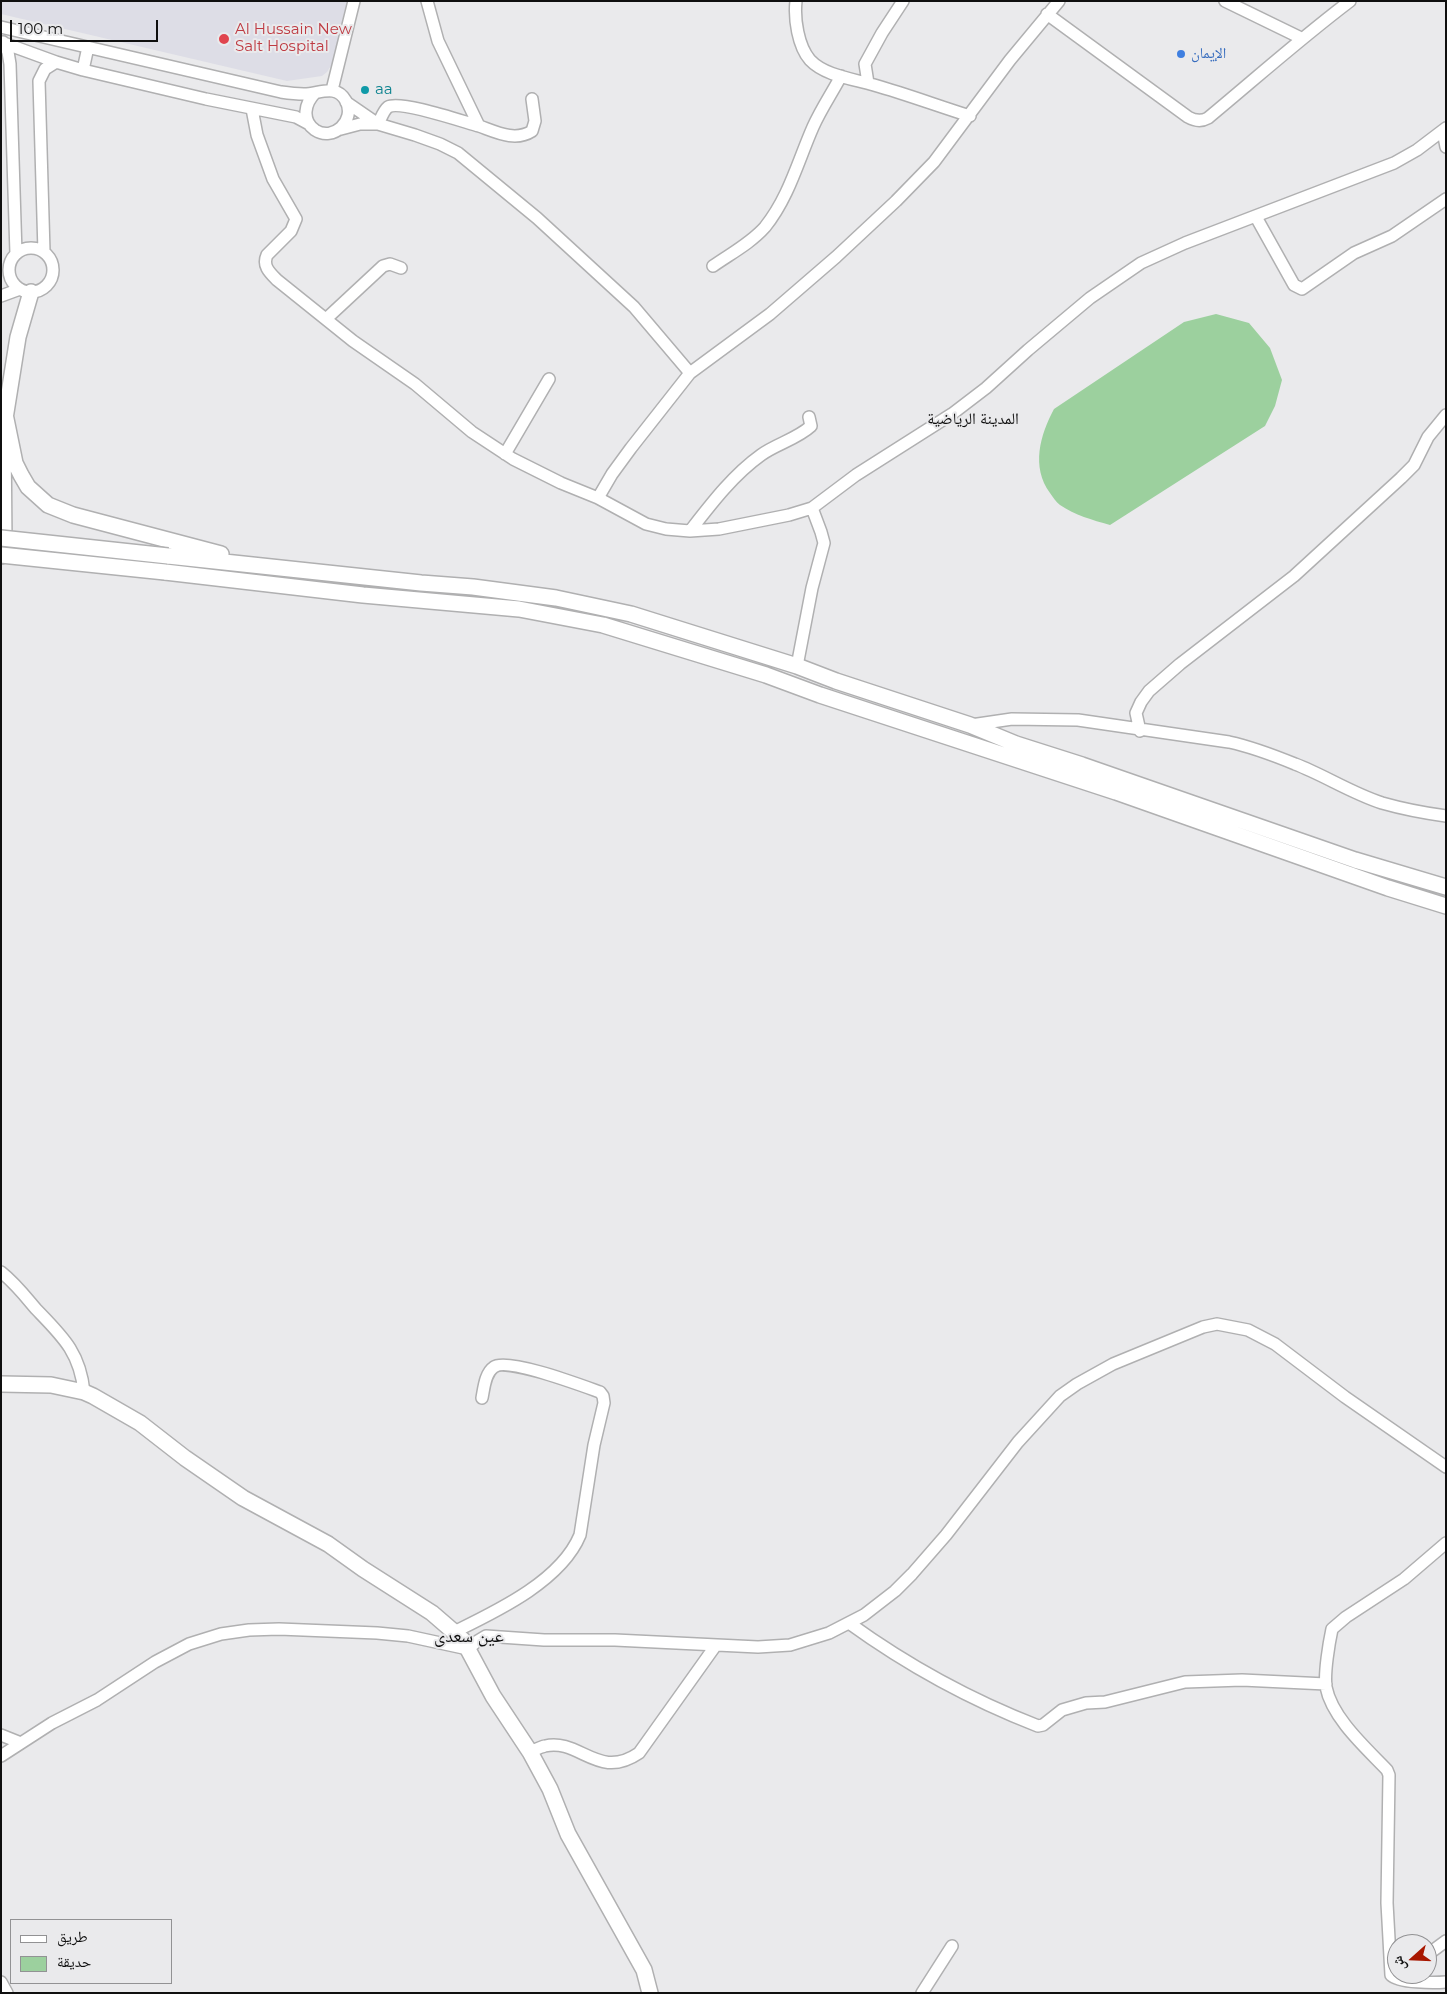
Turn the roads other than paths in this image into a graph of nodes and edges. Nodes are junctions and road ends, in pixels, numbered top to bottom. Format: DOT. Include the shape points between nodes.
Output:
graph roads {
  1 [pos="354,1"];
  2 [pos="427,1"];
  3 [pos="796,1"];
  4 [pos="903,1"];
  5 [pos="1059,1"];
  6 [pos="1226,1"];
  7 [pos="1350,1"];
  8 [pos="1047,14"];
  9 [pos="1,27"];
  10 [pos="1301,38"];
  11 [pos="2,42"];
  12 [pos="88,47"];
  13 [pos="56,62"];
  14 [pos="83,70"];
  15 [pos="841,76"];
  16 [pos="868,83"];
  17 [pos="332,90"];
  18 [pos="315,93"];
  19 [pos="532,99"];
  20 [pos="346,102"];
  21 [pos="252,109"];
  22 [pos="970,116"];
  23 [pos="309,124"];
  24 [pos="378,124"];
  25 [pos="479,126"];
  26 [pos="341,129"];
  27 [pos="1444,130"];
  28 [pos="1446,147"];
  29 [pos="1446,200"];
  30 [pos="1256,217"];
  31 [pos="44,252"];
  32 [pos="9,261"];
  33 [pos="713,266"];
  34 [pos="401,268"];
  35 [pos="25,290"];
  36 [pos="1,296"];
  37 [pos="326,319"];
  38 [pos="690,373"];
  39 [pos="549,379"];
  40 [pos="5,414"];
  41 [pos="809,416"];
  42 [pos="1446,416"];
  43 [pos="504,454"];
  44 [pos="598,498"];
  45 [pos="812,508"];
  46 [pos="690,531"];
  47 [pos="1,538"];
  48 [pos="1,555"];
  49 [pos="279,568"];
  50 [pos="798,666"];
  51 [pos="970,725"];
  52 [pos="1140,730"];
  53 [pos="1446,816"];
  54 [pos="1446,887"];
  55 [pos="1446,906"];
  56 [pos="1,1272"];
  57 [pos="1,1384"];
  58 [pos="84,1392"];
  59 [pos="482,1398"];
  60 [pos="1446,1467"];
  61 [pos="1446,1543"];
  62 [pos="849,1623"];
  63 [pos="454,1632"];
  64 [pos="716,1645"];
  65 [pos="468,1649"];
  66 [pos="1326,1684"];
  67 [pos="1,1735"];
  68 [pos="21,1743"];
  69 [pos="530,1752"];
  70 [pos="1,1756"];
  71 [pos="1390,1934"];
  72 [pos="952,1946"];
  73 [pos="1,1982"];
  74 [pos="7,1993"];
  75 [pos="650,1993"];
  76 [pos="922,1993"];
  1 -- 17 [label="street"];
  2 -- 25 [label="street" via="438,41"];
  3 -- 15 [label="street" via="797,25 805,54 818,67"];
  4 -- 16 [label="street" via="865,64"];
  5 -- 8 [label="street"];
  6 -- 10 [label="street"];
  7 -- 10 [label="street"];
  8 -- 10 [label="street" via="1196,121 1208,118"];
  8 -- 22 [label="street"];
  9 -- 12 [label="street"];
  11 -- 13 [label="street"];
  11 -- 32 [label="street" via="10,64"];
  12 -- 14 [label="street"];
  12 -- 18 [label="street" via="281,92"];
  13 -- 14 [label="street"];
  13 -- 31 [label="street" via="44,69 39,81"];
  14 -- 21 [label="street"];
  15 -- 16 [label="street"];
  15 -- 33 [label="street" via="814,126 779,208 754,238"];
  16 -- 22 [label="street"];
  17 -- 18 [label="street"];
  17 -- 20 [label="street"];
  18 -- 23 [label="street" via="306,107"];
  19 -- 25 [label="street" via="535,121 528,134 507,135"];
  20 -- 24 [label="street"];
  20 -- 26 [label="street" via="348,116"];
  21 -- 23 [label="street" via="296,117"];
  21 -- 37 [label="street" via="273,179 296,219 291,231 267,255 266,266 277,280"];
  22 -- 38 [label="street" via="934,162 852,243 770,314"];
  23 -- 26 [label="street" via="327,134"];
  24 -- 25 [label="street" via="385,110 393,105"];
  24 -- 26 [label="street"];
  24 -- 38 [label="street" via="440,144 466,160 538,218 634,307"];
  27 -- 28 [label="street"];
  27 -- 30 [label="street" via="1394,162"];
  29 -- 30 [label="street" via="1392,236 1344,259 1302,289 1294,285"];
  30 -- 45 [label="street" via="1177,247 1108,284 952,414 856,475"];
  31 -- 32 [label="street" via="27,248"];
  31 -- 35 [label="street" via="52,265 50,280 38,290"];
  32 -- 35 [label="street" via="10,278"];
  34 -- 37 [label="street" via="390,264 383,266"];
  35 -- 36 [label="street"];
  35 -- 40 [label="main road"];
  37 -- 43 [label="street"];
  38 -- 44 [label="street" via="626,455"];
  39 -- 43 [label="street"];
  40 -- 48 [label="main road" via="2,448 4,543"];
  40 -- 49 [label="main road" via="15,463 28,487 48,504 73,515"];
  41 -- 46 [label="street" via="811,426 756,459 720,494"];
  42 -- 52 [label="street" via="1428,437 1414,465 1401,478 1294,576 1149,691 1136,713"];
  43 -- 44 [label="street"];
  44 -- 46 [label="street" via="646,524"];
  45 -- 46 [label="street" via="738,526"];
  45 -- 50 [label="street" via="824,543"];
  47 -- 49 [label="main road, bridge"];
  48 -- 55 [label="main road, bridge" via="519,609 604,625 943,734"];
  49 -- 50 [label="main road" via="473,587 600,606"];
  50 -- 51 [label="main road"];
  51 -- 52 [label="street" via="1040,718 1078,720"];
  51 -- 54 [label="main road" via="1016,744 1355,860"];
  52 -- 53 [label="street" via="1252,747 1382,803"];
  56 -- 58 [label="street" via="68,1343 79,1362"];
  57 -- 58 [label="main road" via="51,1384"];
  58 -- 63 [label="main road" via="140,1423 243,1498 328,1544 432,1613"];
  59 -- 63 [label="street" via="488,1374 498,1364 506,1363 600,1392 604,1403 580,1535 575,1547 532,1588"];
  60 -- 62 [label="street" via="1275,1344 1248,1330 1216,1324 1203,1327 1113,1364 1060,1396 1018,1442 912,1574 880,1603"];
  61 -- 66 [label="street" via="1404,1579 1332,1629"];
  62 -- 64 [label="street" via="815,1639 790,1645"];
  62 -- 66 [label="street" via="963,1694 1038,1726 1043,1726 1068,1708 1185,1682 1242,1680"];
  63 -- 65 [label="main road"];
  64 -- 65 [label="street" via="486,1636"];
  64 -- 69 [label="street" via="639,1753 629,1760 604,1762 554,1746"];
  65 -- 68 [label="street" via="377,1633 288,1629 233,1631 176,1650"];
  65 -- 69 [label="main road"];
  66 -- 71 [label="street" via="1328,1695 1343,1720 1390,1775 1387,1903"];
  67 -- 68 [label="street"];
  68 -- 70 [label="street"];
  69 -- 75 [label="main road" via="550,1789 568,1834 644,1970"];
  72 -- 76 [label="street"];
  73 -- 74 [label="street"];
}
